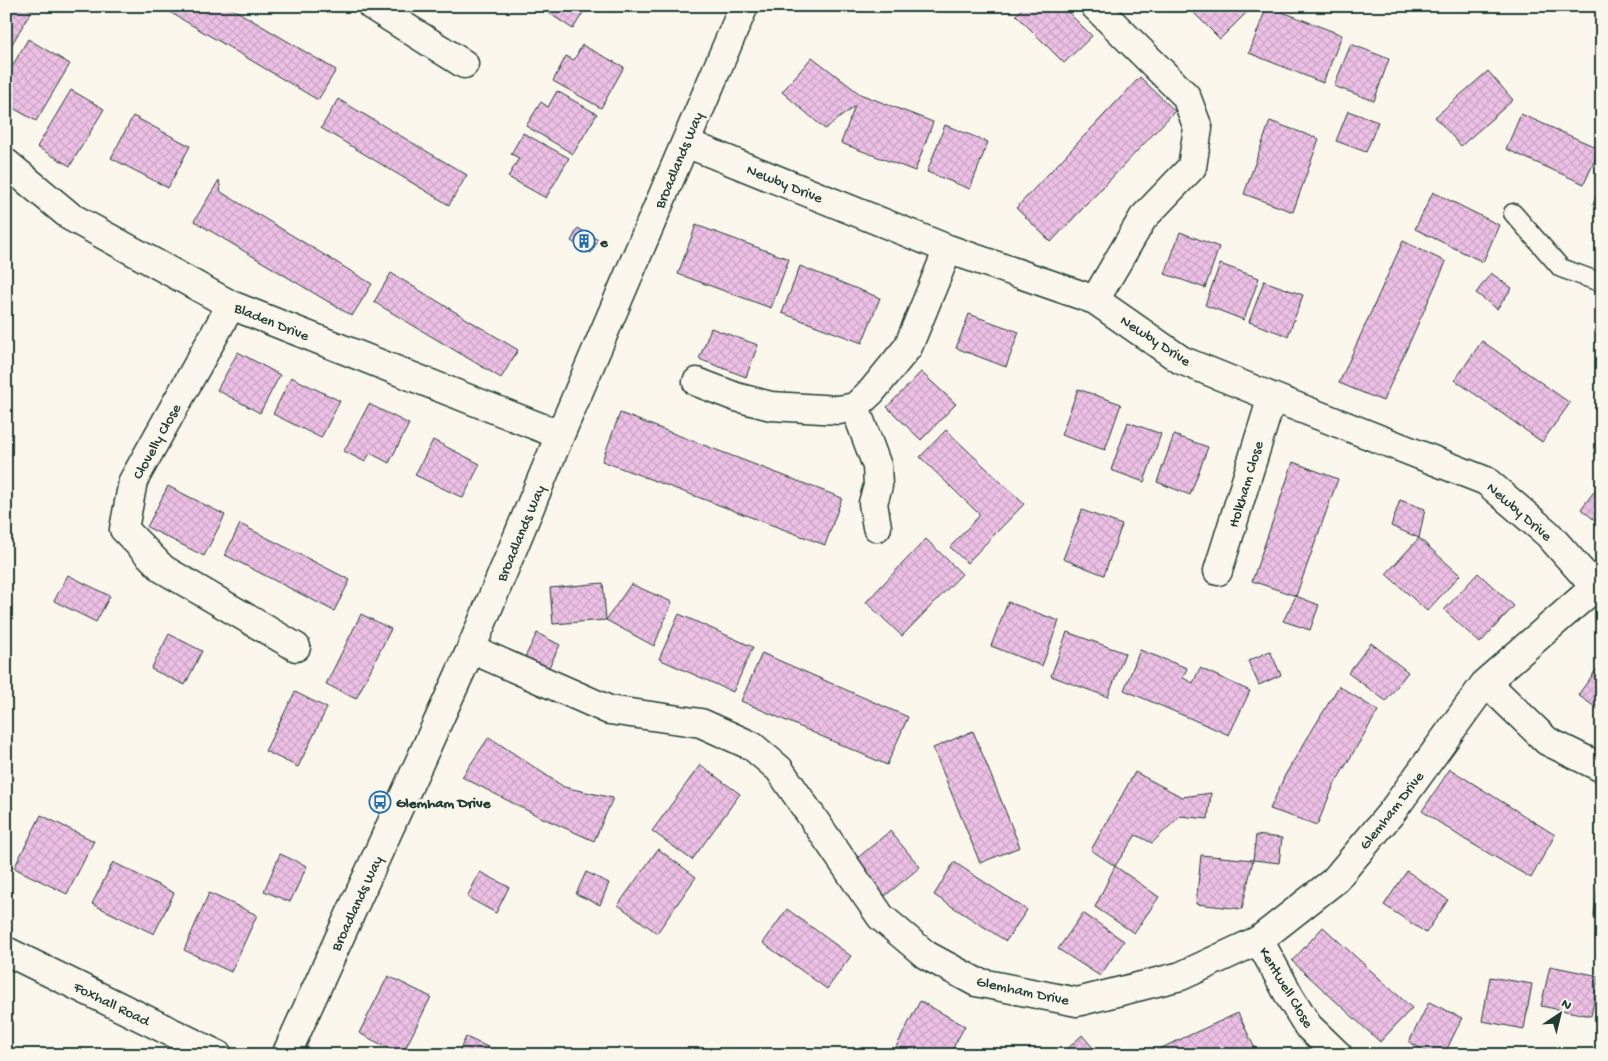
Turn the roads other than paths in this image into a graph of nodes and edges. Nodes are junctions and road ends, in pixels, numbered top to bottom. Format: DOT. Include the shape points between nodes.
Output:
graph roads {
  1 [pos="372,6"];
  2 [pos="744,6"];
  3 [pos="1095,6"];
  4 [pos="464,64"];
  5 [pos="686,143"];
  6 [pos="6,164"];
  7 [pos="1513,213"];
  8 [pos="948,249"];
  9 [pos="1602,283"];
  10 [pos="1095,300"];
  11 [pos="231,305"];
  12 [pos="697,382"];
  13 [pos="1272,397"];
  14 [pos="855,407"];
  15 [pos="560,435"];
  16 [pos="877,528"];
  17 [pos="1218,571"];
  18 [pos="1598,586"];
  19 [pos="296,647"];
  20 [pos="471,649"];
  21 [pos="1486,682"];
  22 [pos="1602,768"];
  23 [pos="1258,940"];
  24 [pos="6,951"];
  25 [pos="218,1055"];
  26 [pos="286,1055"];
  27 [pos="1338,1055"];
  1 -- 4 [label="street"];
  2 -- 5 [label="street, Broadlands Way"];
  3 -- 10 [label="street" via="1186,96 1198,128 1192,167 1143,218"];
  5 -- 8 [label="street, Newby Drive"];
  5 -- 15 [label="street, Broadlands Way"];
  6 -- 11 [label="street, Bladen Drive" via="70,217"];
  7 -- 9 [label="lane" via="1561,268"];
  8 -- 10 [label="street, Newby Drive"];
  8 -- 14 [label="street" via="908,347"];
  10 -- 13 [label="street, Newby Drive" via="1181,360"];
  11 -- 15 [label="street, Bladen Drive"];
  11 -- 19 [label="street, Clovelly Close" via="133,481 124,529 163,569"];
  12 -- 14 [label="street" via="771,406 839,410"];
  13 -- 17 [label="street, Holkham Close"];
  13 -- 18 [label="street, Newby Drive" via="1486,481 1548,534"];
  14 -- 16 [label="street" via="877,466 878,486 873,504"];
  15 -- 20 [label="street, Broadlands Way"];
  18 -- 21 [label="street, Glemham Drive"];
  20 -- 23 [label="street, Glemham Drive" via="609,710 701,723 752,746 779,769 881,917 926,955 976,982 1077,1002 1181,976"];
  20 -- 26 [label="street, Broadlands Way"];
  21 -- 22 [label="street" via="1547,741"];
  21 -- 23 [label="street, Glemham Drive" via="1390,813 1334,881"];
  23 -- 27 [label="street, Kentwell Close" via="1308,1026"];
  24 -- 25 [label="street, Foxhall Road"];
}
